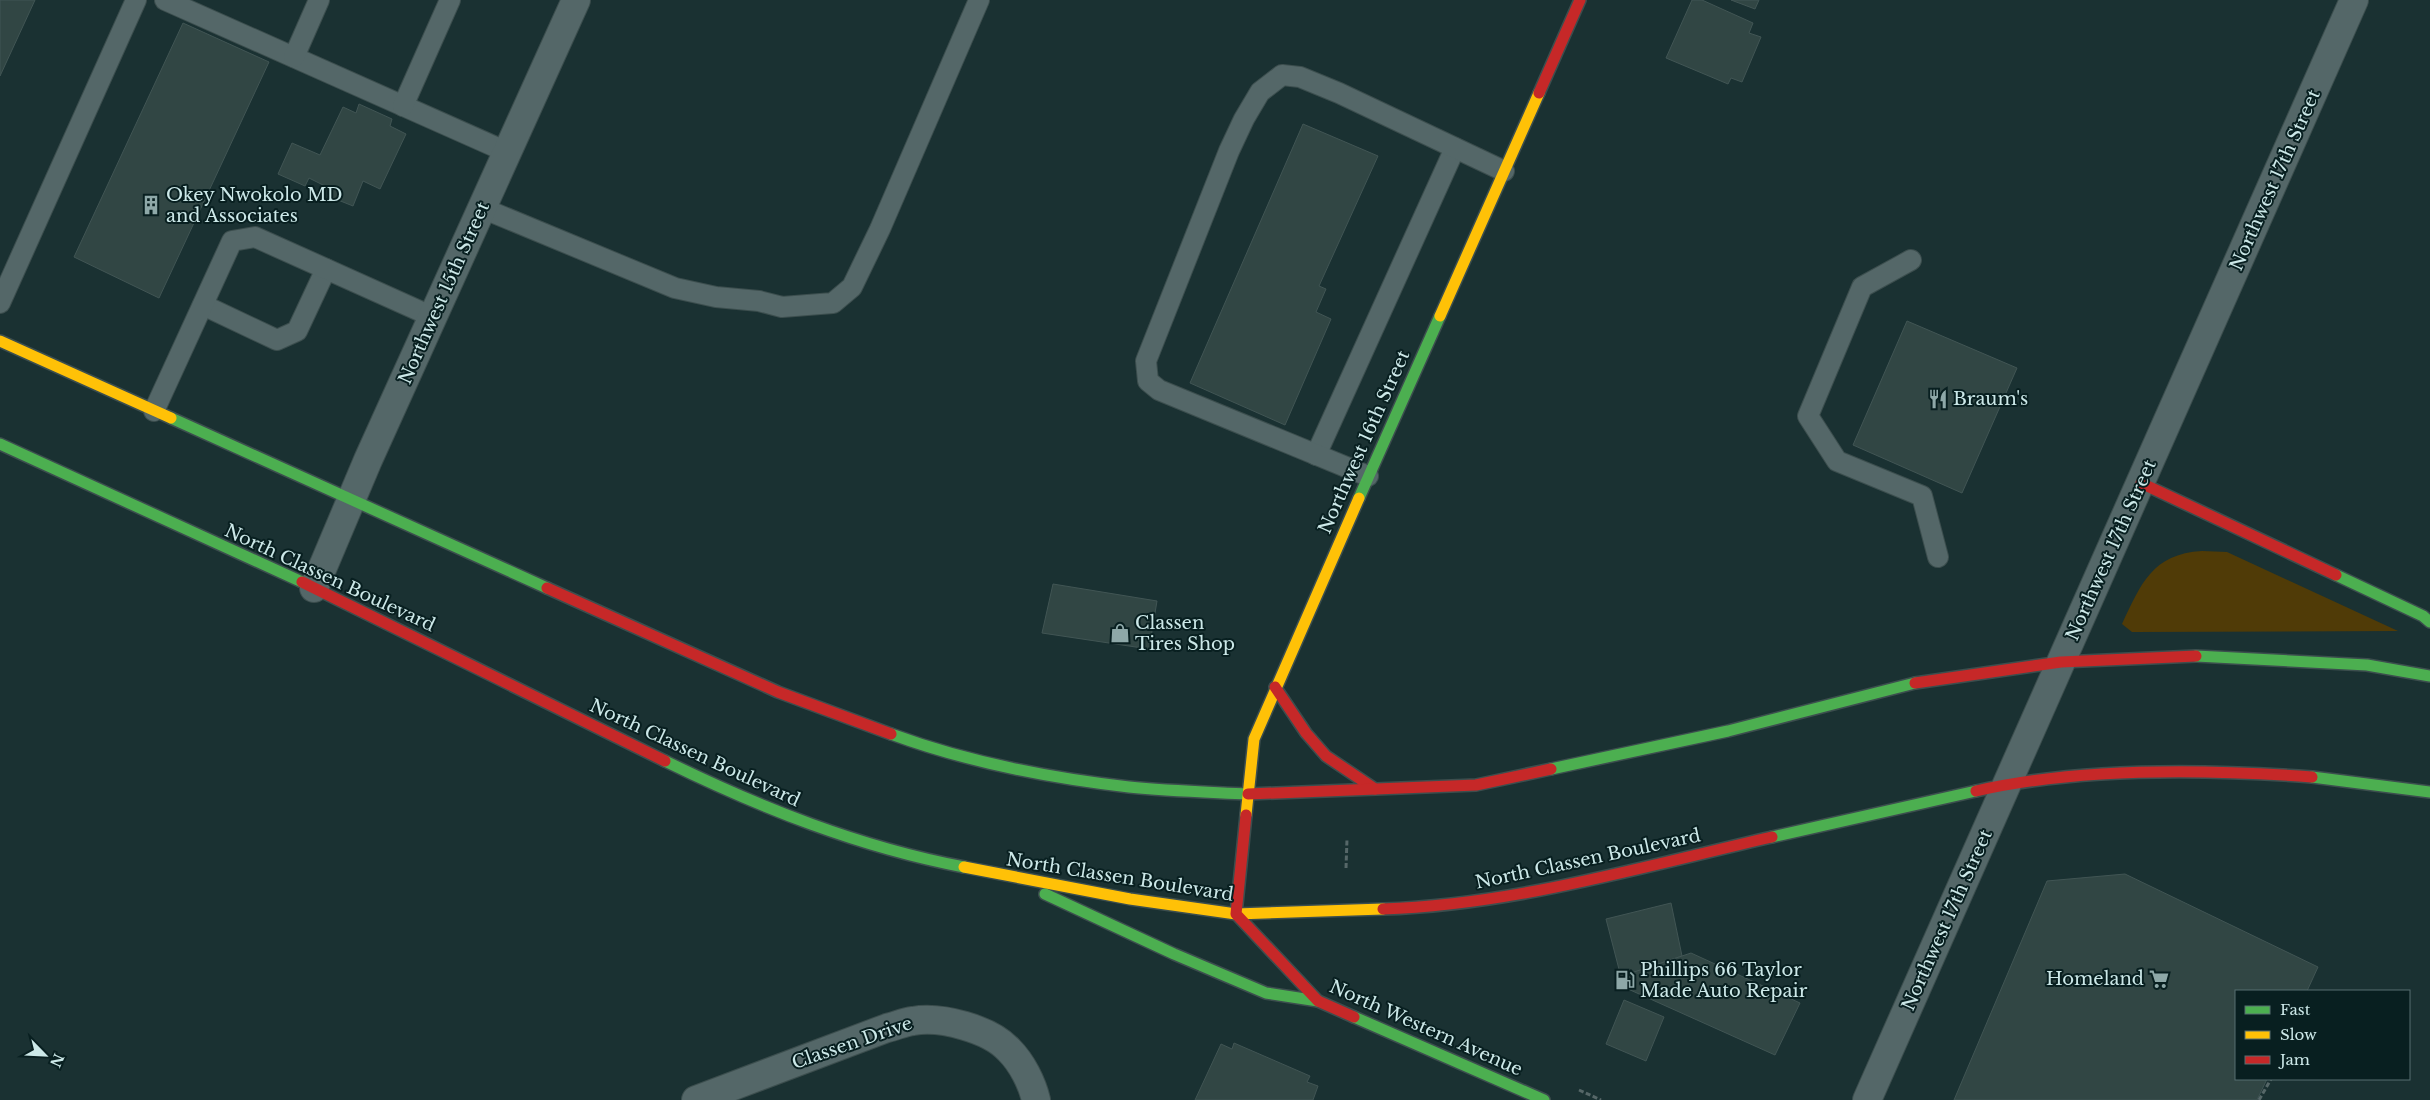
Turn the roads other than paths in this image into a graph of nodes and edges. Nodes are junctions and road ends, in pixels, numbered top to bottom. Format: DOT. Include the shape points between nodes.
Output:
graph roads {
  1 [pos="136,0"];
  2 [pos="166,0"];
  3 [pos="319,0"];
  4 [pos="450,0"];
  5 [pos="576,0"];
  6 [pos="979,0"];
  7 [pos="1580,0"];
  8 [pos="2354,0"];
  9 [pos="195,6"];
  10 [pos="294,57"];
  11 [pos="403,106"];
  12 [pos="1455,148"];
  13 [pos="507,152"];
  14 [pos="1504,171"];
  15 [pos="482,208"];
  16 [pos="1911,260"];
  17 [pos="326,269"];
  18 [pos="0,303"];
  19 [pos="203,305"];
  20 [pos="433,317"];
  21 [pos="0,341"];
  22 [pos="154,411"];
  23 [pos="0,444"];
  24 [pos="1316,454"];
  25 [pos="1368,476"];
  26 [pos="2141,483"];
  27 [pos="351,500"];
  28 [pos="1938,557"];
  29 [pos="314,588"];
  30 [pos="2430,622"];
  31 [pos="2061,662"];
  32 [pos="2430,676"];
  33 [pos="1274,687"];
  34 [pos="2007,784"];
  35 [pos="1375,788"];
  36 [pos="2430,792"];
  37 [pos="1248,794"];
  38 [pos="1010,877"];
  39 [pos="1236,914"];
  40 [pos="1318,1001"];
  41 [pos="696,1100"];
  42 [pos="1036,1100"];
  43 [pos="1544,1100"];
  44 [pos="1868,1100"];
  1 -- 18 [label="lane"];
  2 -- 9 [label="lane"];
  3 -- 10 [label="lane"];
  4 -- 11 [label="lane"];
  5 -- 13 [label="street, Northwest 15th Street"];
  6 -- 15 [label="lane" via="880,229 852,286 832,303 782,307 675,288"];
  7 -- 14 [label="main road, Northwest 16th Street"];
  8 -- 26 [label="street, Northwest 17th Street"];
  9 -- 10 [label="lane"];
  10 -- 11 [label="lane"];
  11 -- 13 [label="lane"];
  12 -- 14 [label="lane"];
  12 -- 24 [label="lane"];
  12 -- 24 [label="lane" via="1308,80 1282,75 1260,92 1229,151 1146,361 1148,381 1159,390"];
  13 -- 15 [label="street, Northwest 15th Street"];
  14 -- 25 [label="main road, Northwest 16th Street"];
  15 -- 20 [label="street, Northwest 15th Street"];
  16 -- 28 [label="lane" via="1862,287 1808,416 1837,461 1922,496"];
  17 -- 19 [label="lane" via="255,237 232,241"];
  17 -- 19 [label="lane" via="297,331 277,340"];
  17 -- 20 [label="lane"];
  19 -- 22 [label="lane"];
  20 -- 27 [label="street, Northwest 15th Street"];
  21 -- 22 [label="main road"];
  22 -- 27 [label="main road"];
  23 -- 29 [label="main road, North Classen Boulevard"];
  24 -- 25 [label="lane"];
  25 -- 33 [label="main road, Northwest 16th Street"];
  26 -- 30 [label="main road"];
  26 -- 31 [label="street, Northwest 17th Street"];
  27 -- 29 [label="street, Northwest 15th Street"];
  27 -- 37 [label="main road" via="778,692 931,749 1014,769 1130,787"];
  29 -- 38 [label="main road, North Classen Boulevard" via="710,783 805,823 864,844"];
  31 -- 32 [label="main road" via="2210,655 2367,665"];
  31 -- 34 [label="street, Northwest 17th Street"];
  31 -- 35 [label="main road" via="1929,680 1728,731 1476,785"];
  33 -- 35 [label="main road" via="1326,756"];
  33 -- 37 [label="main road, Northwest 16th Street" via="1254,739"];
  34 -- 36 [label="main road, North Classen Boulevard" via="2074,776 2230,770 2337,779"];
  34 -- 39 [label="main road, North Classen Boulevard" via="1516,895 1423,908"];
  34 -- 44 [label="street, Northwest 17th Street"];
  35 -- 37 [label="main road"];
  37 -- 39 [label="main road, Northwest 16th Street"];
  38 -- 39 [label="main road, North Classen Boulevard"];
  38 -- 40 [label="main road" via="1266,993"];
  39 -- 40 [label="main road, North Western Avenue"];
  40 -- 43 [label="main road, North Western Avenue"];
  41 -- 42 [label="street, Classen Drive" via="870,1034 914,1021 935,1020 962,1025 1009,1049 1021,1066"];
}
